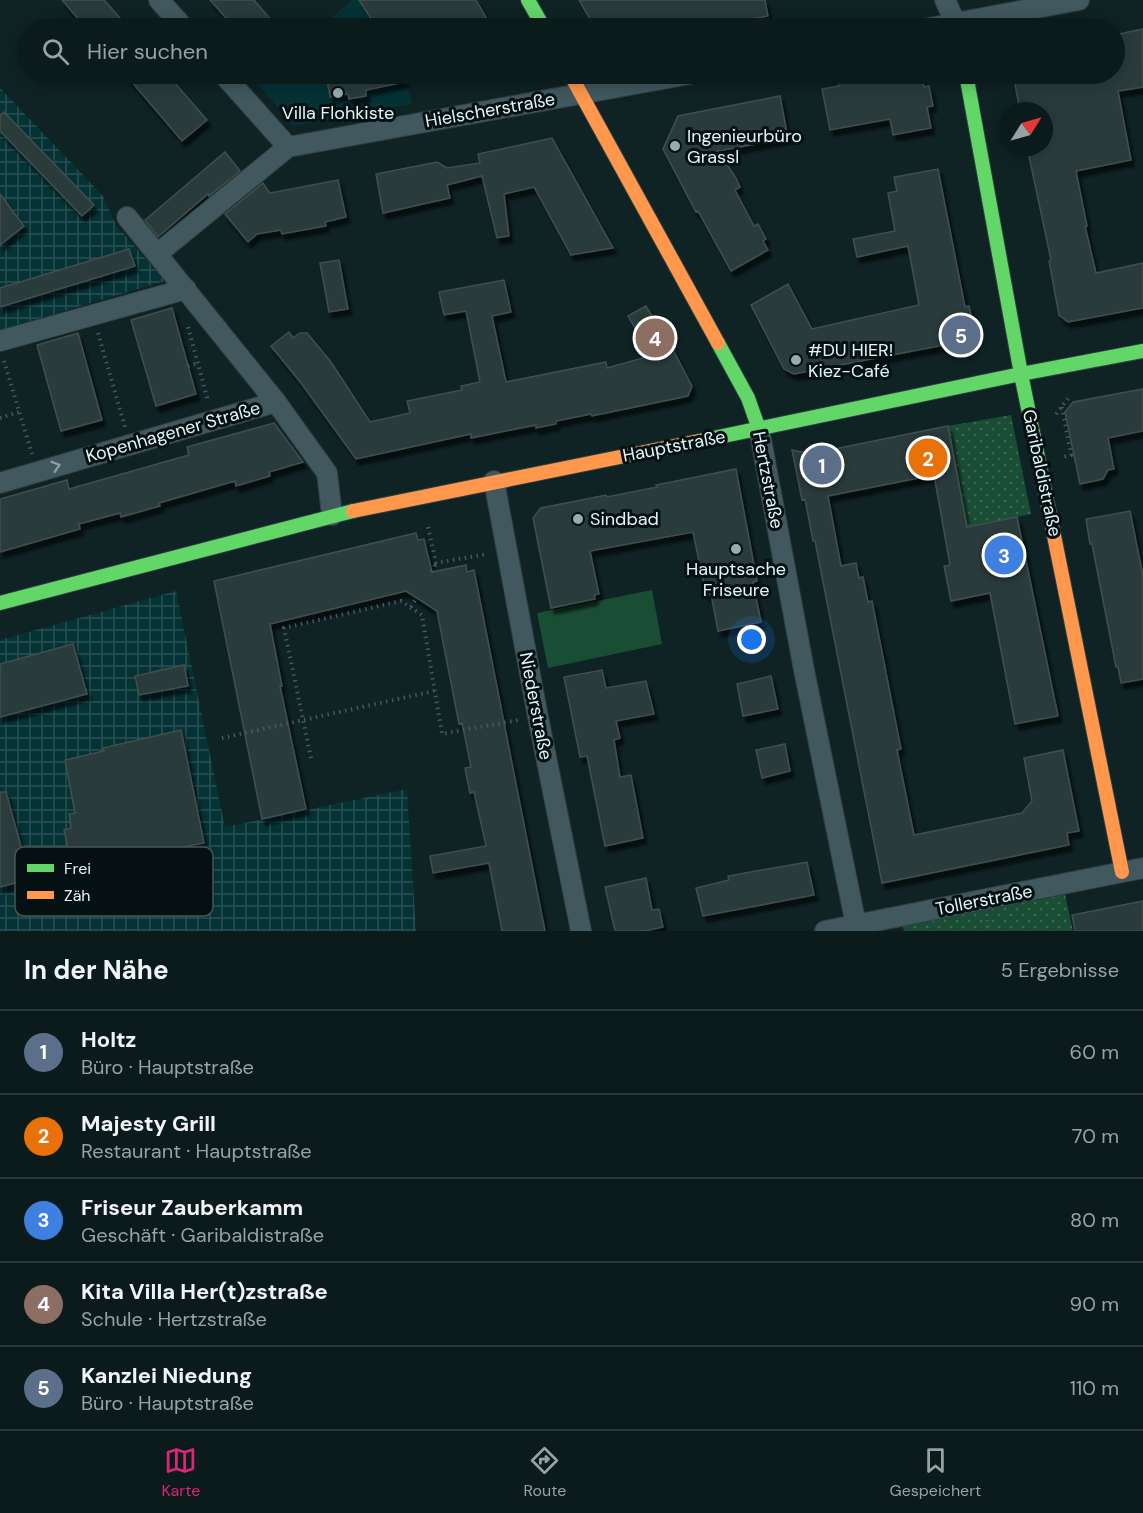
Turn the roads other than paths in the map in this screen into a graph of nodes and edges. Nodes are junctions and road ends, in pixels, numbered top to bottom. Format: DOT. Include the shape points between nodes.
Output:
graph roads {
  1 [pos="159,0"];
  2 [pos="528,0"];
  3 [pos="945,0"];
  4 [pos="1079,0"];
  5 [pos="175,18"];
  6 [pos="538,18"];
  7 [pos="953,18"];
  8 [pos="995,18"];
  9 [pos="232,84"];
  10 [pos="576,84"];
  11 [pos="633,84"];
  12 [pos="968,84"];
  13 [pos="581,93"];
  14 [pos="288,147"];
  15 [pos="126,217"];
  16 [pos="157,254"];
  17 [pos="182,291"];
  18 [pos="2,349"];
  19 [pos="1143,351"];
  20 [pos="1022,374"];
  21 [pos="276,402"];
  22 [pos="759,429"];
  23 [pos="495,481"];
  24 [pos="0,483"];
  25 [pos="332,515"];
  26 [pos="0,603"];
  27 [pos="1143,868"];
  28 [pos="1122,872"];
  29 [pos="856,925"];
  30 [pos="581,931"];
  31 [pos="825,931"];
  1 -- 5 [label="street"];
  2 -- 6 [label="street"];
  3 -- 7 [label="street"];
  4 -- 8 [label="street"];
  9 -- 14 [label="street"];
  10 -- 13 [label="street, Hertzstraße"];
  11 -- 13 [label="street, Hielscherstraße"];
  12 -- 20 [label="street, Garibaldistraße"];
  13 -- 14 [label="street, Hielscherstraße"];
  13 -- 22 [label="street, Hertzstraße" via="748,398"];
  14 -- 16 [label="street, Hielscherstraße"];
  15 -- 16 [label="street"];
  16 -- 17 [label="street"];
  17 -- 18 [label="street" via="92,315"];
  17 -- 21 [label="street, Kopenhagener Straße"];
  19 -- 20 [label="street, Hauptstraße"];
  20 -- 22 [label="street, Hauptstraße"];
  20 -- 28 [label="street, Garibaldistraße"];
  24 -- 21 [label="street, Kopenhagener Straße, one-way"];
  21 -- 25 [label="street" via="327,473"];
  22 -- 23 [label="street, Hauptstraße"];
  22 -- 29 [label="street, Hertzstraße"];
  23 -- 25 [label="street, Hauptstraße"];
  23 -- 30 [label="street, Niederstraße"];
  25 -- 26 [label="street"];
  27 -- 28 [label="street, Tollerstraße"];
  28 -- 29 [label="street, Tollerstraße"];
  29 -- 31 [label="street, Tollerstraße"];
}
